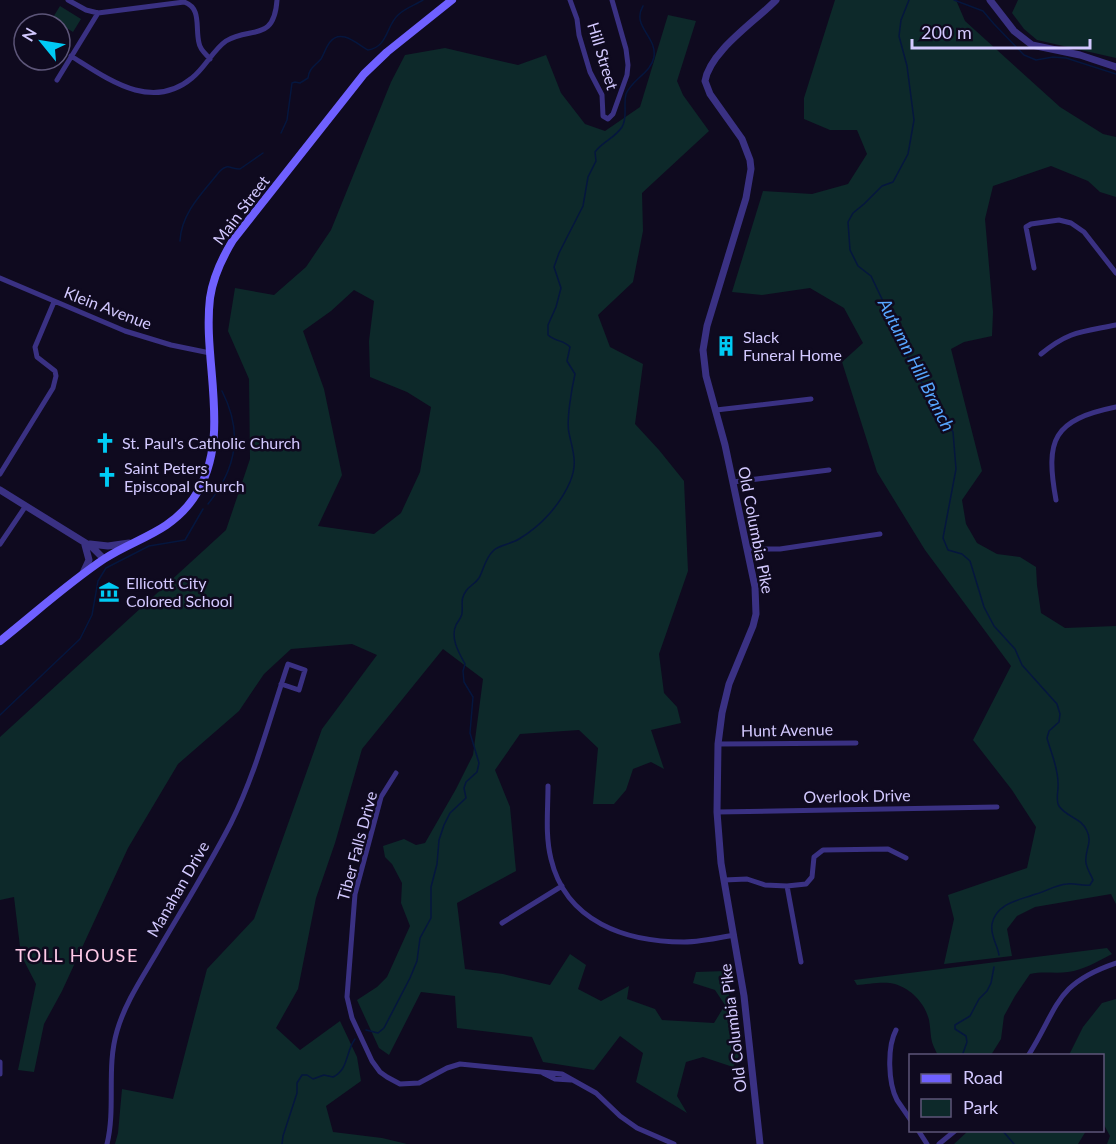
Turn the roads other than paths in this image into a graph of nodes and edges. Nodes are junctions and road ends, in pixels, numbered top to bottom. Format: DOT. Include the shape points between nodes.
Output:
graph roads {
  1 [pos="68,0"];
  2 [pos="277,0"];
  3 [pos="452,0"];
  4 [pos="570,0"];
  5 [pos="612,0"];
  6 [pos="776,0"];
  7 [pos="990,0"];
  8 [pos="98,13"];
  9 [pos="72,55"];
  10 [pos="72,58"];
  11 [pos="210,59"];
  12 [pos="1116,67"];
  13 [pos="62,72"];
  14 [pos="57,80"];
  15 [pos="1034,268"];
  16 [pos="1116,273"];
  17 [pos="0,278"];
  18 [pos="54,302"];
  19 [pos="1116,325"];
  20 [pos="210,353"];
  21 [pos="1041,354"];
  22 [pos="811,399"];
  23 [pos="1116,407"];
  24 [pos="716,410"];
  25 [pos="829,470"];
  26 [pos="0,474"];
  27 [pos="734,482"];
  28 [pos="0,490"];
  29 [pos="1056,500"];
  30 [pos="25,507"];
  31 [pos="880,534"];
  32 [pos="144,538"];
  33 [pos="84,543"];
  34 [pos="0,544"];
  35 [pos="747,549"];
  36 [pos="104,560"];
  37 [pos="81,577"];
  38 [pos="0,640"];
  39 [pos="281,684"];
  40 [pos="856,743"];
  41 [pos="718,744"];
  42 [pos="396,773"];
  43 [pos="548,786"];
  44 [pos="997,807"];
  45 [pos="717,812"];
  46 [pos="906,858"];
  47 [pos="724,880"];
  48 [pos="562,886"];
  49 [pos="788,886"];
  50 [pos="502,923"];
  51 [pos="734,935"];
  52 [pos="801,962"];
  53 [pos="1116,963"];
  54 [pos="896,1030"];
  55 [pos="1029,1054"];
  56 [pos="0,1062"];
  57 [pos="0,1074"];
  58 [pos="909,1117"];
  59 [pos="955,1132"];
  60 [pos="108,1144"];
  61 [pos="674,1144"];
  62 [pos="760,1144"];
  63 [pos="939,1144"];
  1 -- 8 [label="street"];
  2 -- 11 [label="street" via="267,27 223,43"];
  3 -- 20 [label="main road, Main Street" via="364,75 233,240 218,267 210,297"];
  4 -- 5 [label="street, Hill Street" via="590,72 602,95 603,116 608,119 628,65"];
  6 -- 24 [label="street, Old Columbia Pike" via="734,38 709,69 705,81 742,139 752,169 704,339 703,363"];
  7 -- 12 [label="street" via="1014,31 1032,45"];
  8 -- 9 [label="street"];
  8 -- 11 [label="street" via="192,4 199,43"];
  10 -- 11 [label="street" via="116,84 146,93 179,86 194,77"];
  13 -- 14 [label="street"];
  15 -- 16 [label="street" via="1026,227 1059,220 1084,232"];
  17 -- 18 [label="street, Klein Avenue"];
  18 -- 20 [label="street, Klein Avenue" via="131,333"];
  18 -- 26 [label="street" via="35,347 37,357 55,371 55,381"];
  19 -- 21 [label="street" via="1069,334"];
  20 -- 32 [label="main road, Main Street" via="214,424 209,464 194,498 170,524"];
  22 -- 24 [label="street"];
  23 -- 29 [label="street" via="1080,416 1059,435 1050,462"];
  24 -- 27 [label="street, Old Columbia Pike"];
  25 -- 27 [label="street"];
  27 -- 35 [label="street, Old Columbia Pike"];
  28 -- 30 [label="street"];
  30 -- 33 [label="street"];
  30 -- 34 [label="street"];
  31 -- 35 [label="street" via="780,549"];
  32 -- 33 [label="street" via="115,545"];
  32 -- 36 [label="main road, Main Street"];
  33 -- 36 [label="street"];
  33 -- 37 [label="street" via="89,560"];
  35 -- 41 [label="street, Old Columbia Pike" via="756,614 725,698"];
  36 -- 37 [label="main road, Main Street"];
  37 -- 38 [label="main road, Main Street"];
  39 -- 39 [label="street, Manahan Drive" via="299,690 305,670 288,664"];
  39 -- 60 [label="street, Manahan Drive" via="231,823 122,1016 112,1055 113,1108"];
  40 -- 41 [label="street, Hunt Avenue"];
  41 -- 45 [label="street, Old Columbia Pike"];
  42 -- 61 [label="street, Tiber Falls Drive" via="381,797 353,904 347,997 352,1018 380,1072 407,1084 426,1081 460,1064 558,1073 596,1093 629,1123"];
  43 -- 48 [label="street" via="549,847"];
  44 -- 45 [label="street, Overlook Drive"];
  45 -- 47 [label="street, Old Columbia Pike"];
  46 -- 49 [label="street" via="888,849 823,850 814,857 809,881"];
  47 -- 49 [label="street" via="747,879"];
  47 -- 51 [label="street, Old Columbia Pike"];
  48 -- 50 [label="street"];
  48 -- 51 [label="street" via="594,920 632,937 684,942"];
  49 -- 52 [label="street"];
  51 -- 62 [label="street, Old Columbia Pike"];
  53 -- 55 [label="street" via="1094,971 1066,990"];
  54 -- 58 [label="street" via="890,1050 892,1084"];
  56 -- 57 [label="street"];
  59 -- 63 [label="street"];
}
